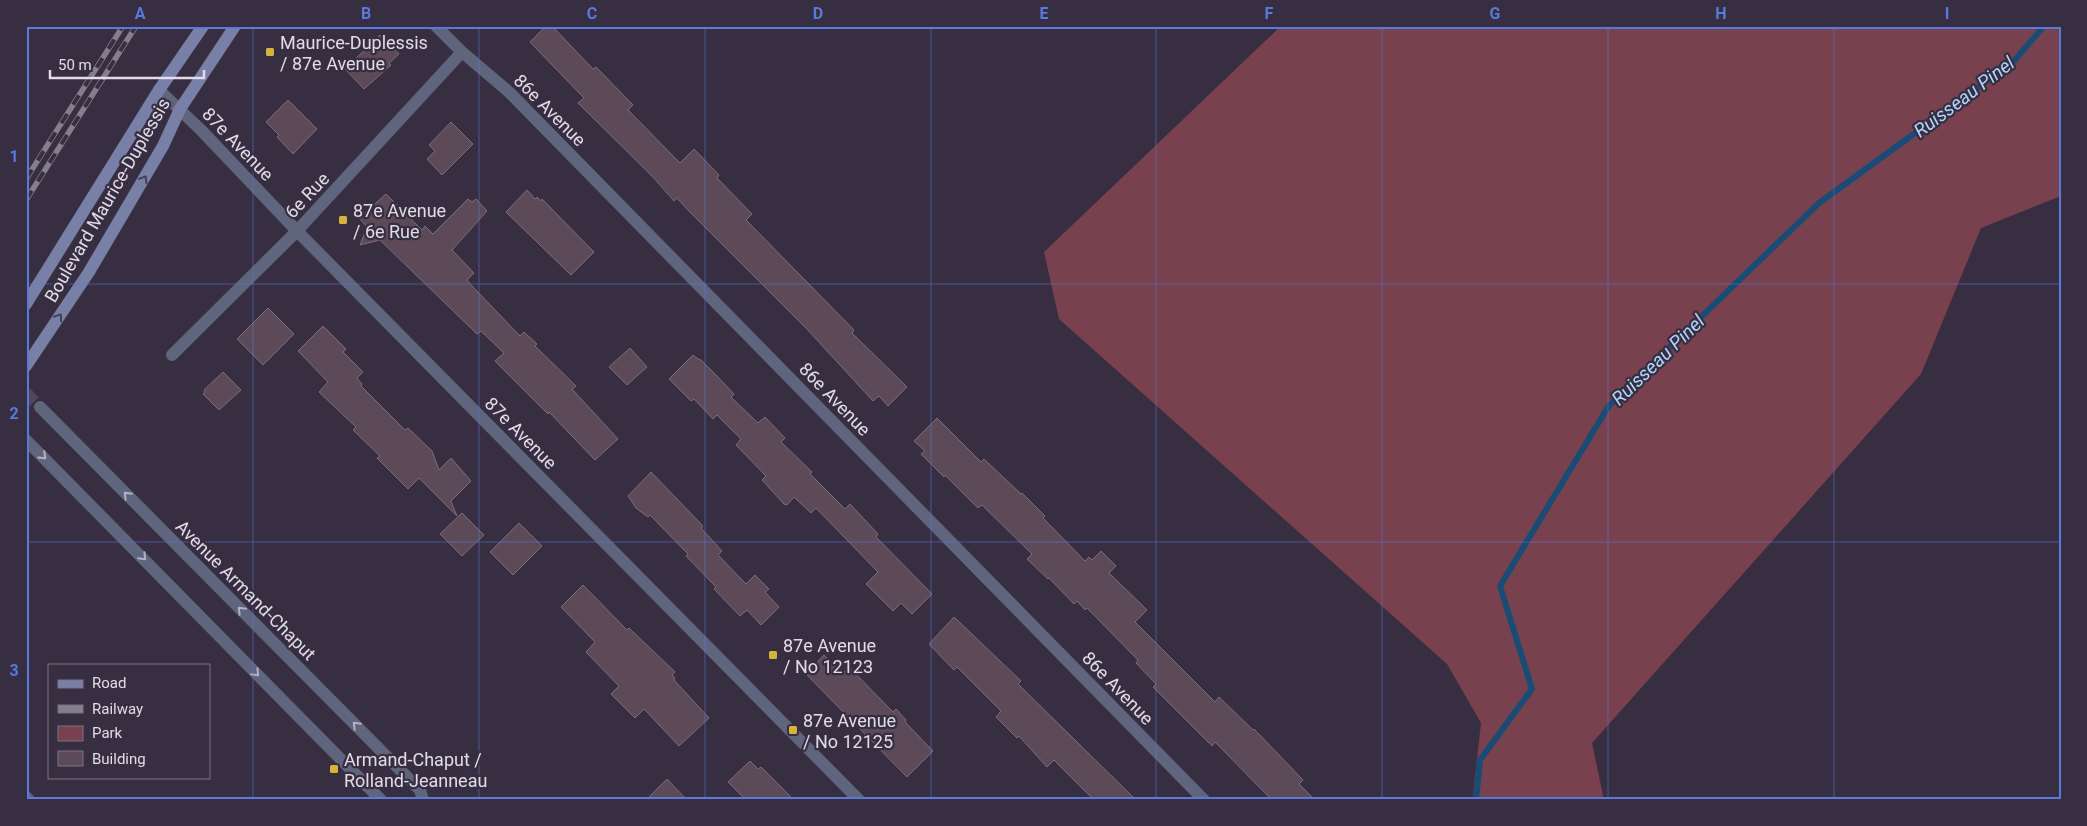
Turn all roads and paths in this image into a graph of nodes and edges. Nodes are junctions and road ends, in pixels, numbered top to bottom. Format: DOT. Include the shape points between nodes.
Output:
graph roads {
  1 [pos="203,26"];
  2 [pos="235,26"];
  3 [pos="436,26"];
  4 [pos="462,52"];
  5 [pos="159,90"];
  6 [pos="180,109"];
  7 [pos="297,231"];
  8 [pos="26,304"];
  9 [pos="172,356"];
  10 [pos="29,362"];
  11 [pos="40,407"];
  12 [pos="26,440"];
  13 [pos="381,800"];
  14 [pos="423,800"];
  15 [pos="859,800"];
  16 [pos="1204,800"];
  1 -- 5 [label="street, Boulevard Maurice-Duplessis"];
  2 -- 6 [label="street, Boulevard Maurice-Duplessis"];
  3 -- 4 [label="street, 86e Avenue"];
  4 -- 7 [label="street, 6e Rue"];
  4 -- 16 [label="street, 86e Avenue" via="509,92"];
  5 -- 6 [label="street, 87e Avenue"];
  5 -- 8 [label="street, Boulevard Maurice-Duplessis"];
  6 -- 7 [label="street, 87e Avenue"];
  10 -- 6 [label="street, Boulevard Maurice-Duplessis, one-way" via="89,272 163,146"];
  7 -- 9 [label="street, 6e Rue"];
  7 -- 15 [label="street, 87e Avenue"];
  14 -- 11 [label="street, Avenue Armand-Chaput, one-way" via="420,790"];
  12 -- 13 [label="street, one-way"];
}
